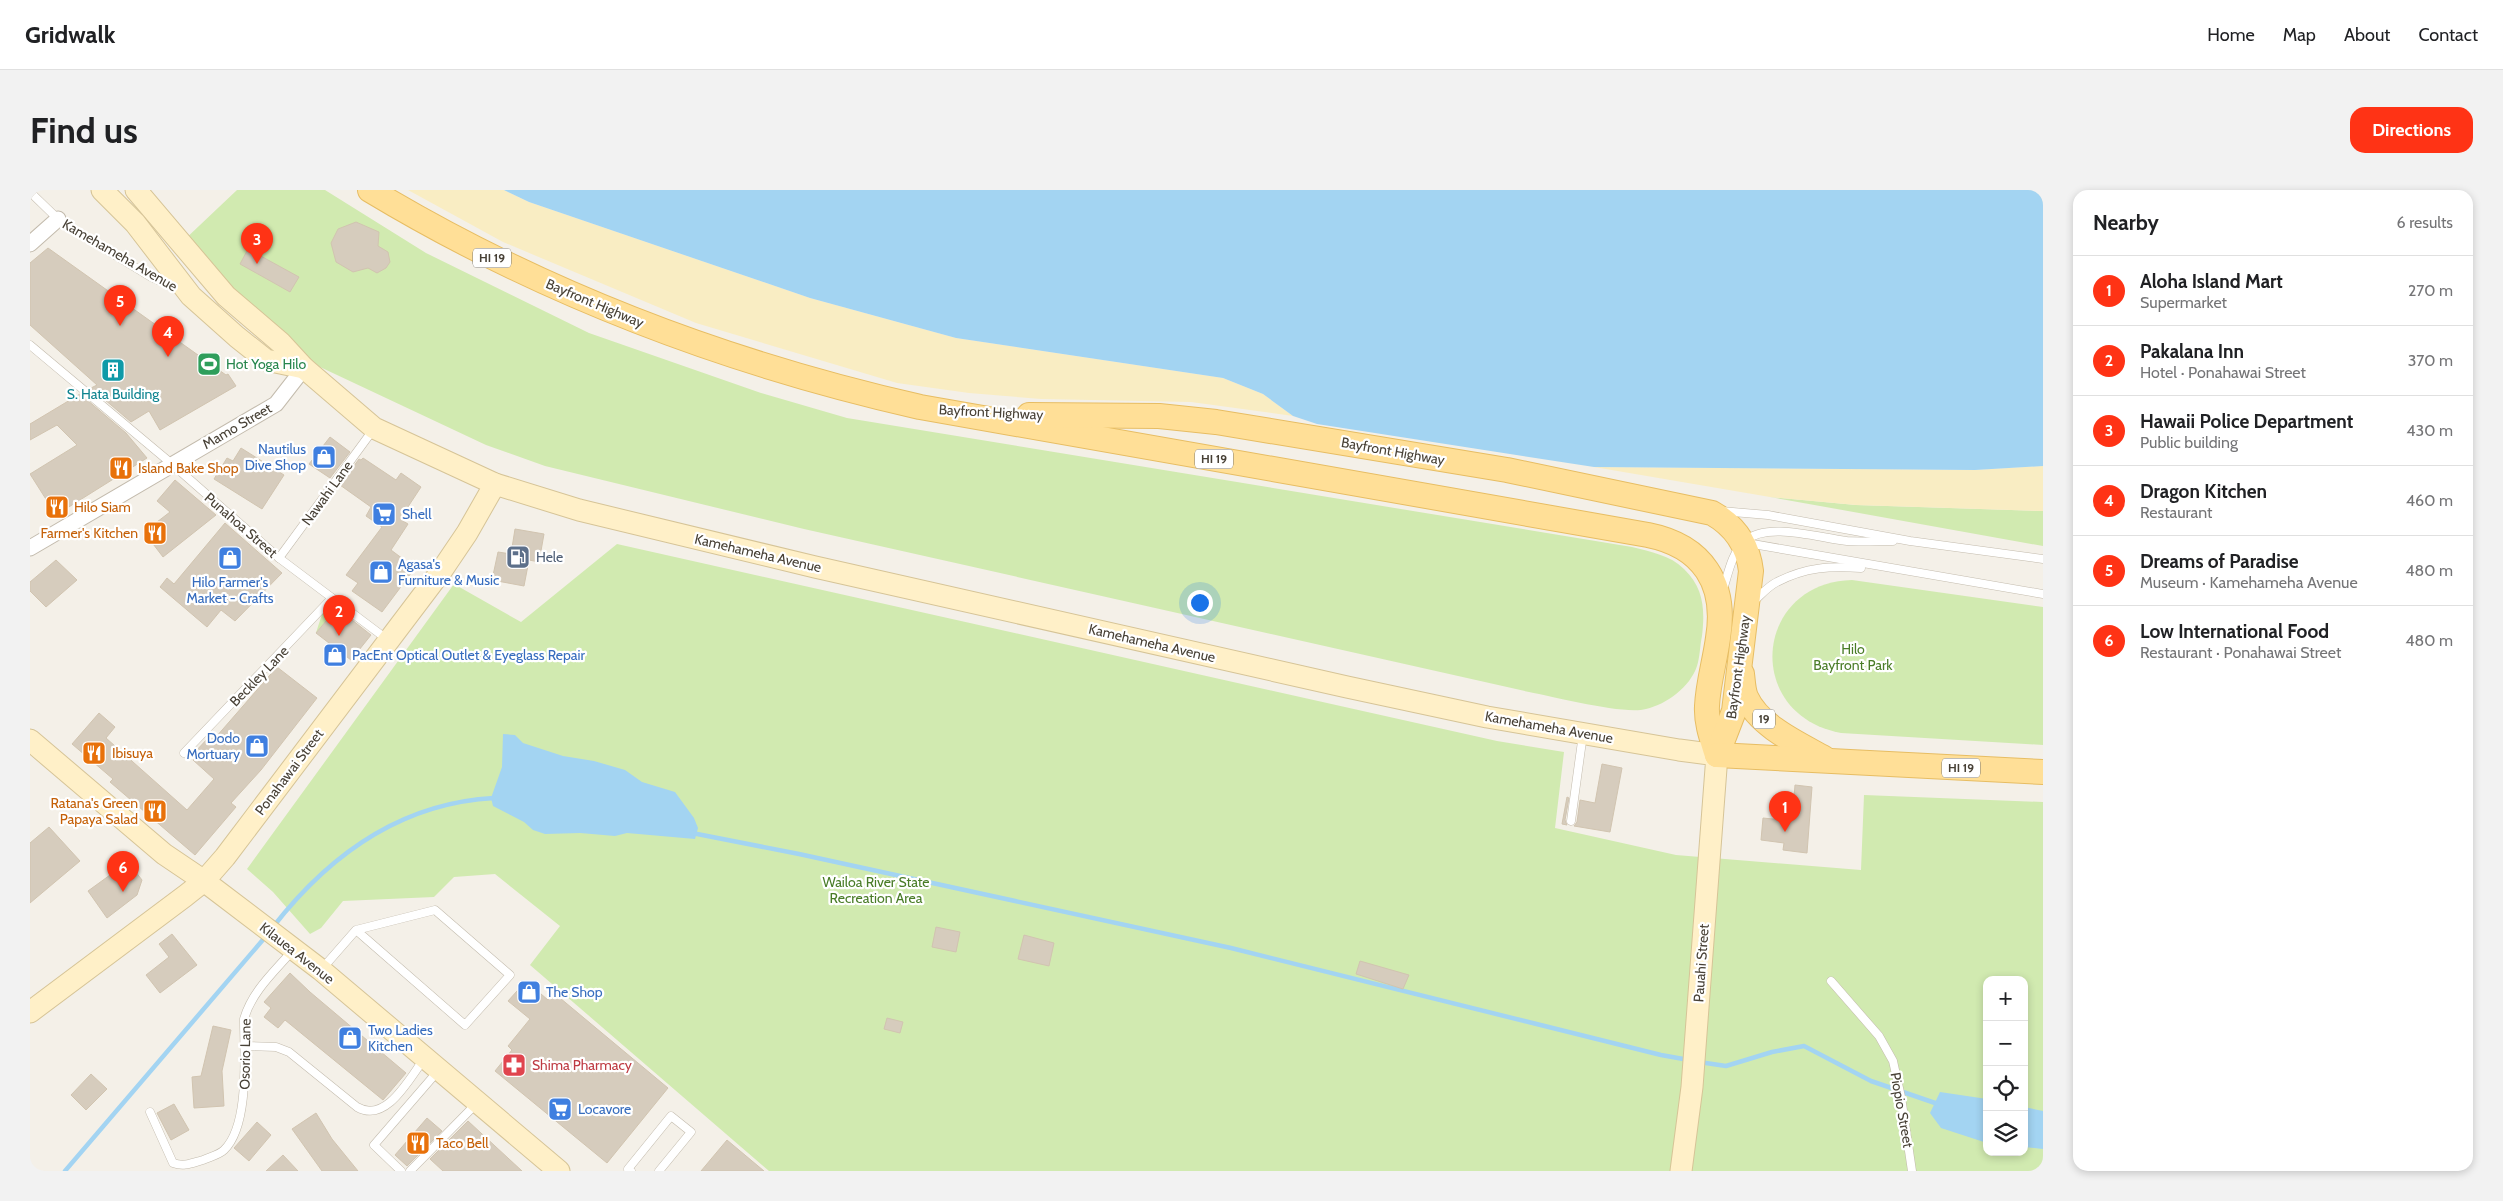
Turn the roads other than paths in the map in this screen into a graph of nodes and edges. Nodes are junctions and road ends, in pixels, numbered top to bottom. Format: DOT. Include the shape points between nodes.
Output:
graph roads {
  1 [pos="102,190"];
  2 [pos="136,190"];
  3 [pos="370,190"];
  4 [pos="30,192"];
  5 [pos="58,219"];
  6 [pos="30,244"];
  7 [pos="191,296"];
  8 [pos="30,345"];
  9 [pos="304,368"];
  10 [pos="920,407"];
  11 [pos="374,428"];
  12 [pos="172,464"];
  13 [pos="495,484"];
  14 [pos="1703,510"];
  15 [pos="1910,541"];
  16 [pos="1743,542"];
  17 [pos="30,548"];
  18 [pos="279,558"];
  19 [pos="2043,559"];
  20 [pos="1892,569"];
  21 [pos="2043,594"];
  22 [pos="332,598"];
  23 [pos="1719,600"];
  24 [pos="1747,606"];
  25 [pos="388,640"];
  26 [pos="1740,654"];
  27 [pos="1584,732"];
  28 [pos="30,740"];
  29 [pos="184,753"];
  30 [pos="1717,755"];
  31 [pos="1825,759"];
  32 [pos="2043,772"];
  33 [pos="1571,821"];
  34 [pos="204,881"];
  35 [pos="356,930"];
  36 [pos="289,947"];
  37 [pos="321,970"];
  38 [pos="1831,980"];
  39 [pos="30,1012"];
  40 [pos="244,1046"];
  41 [pos="432,1065"];
  42 [pos="477,1103"];
  43 [pos="150,1112"];
  44 [pos="401,1171"];
  45 [pos="410,1171"];
  46 [pos="560,1171"];
  47 [pos="631,1171"];
  48 [pos="659,1171"];
  49 [pos="1680,1171"];
  50 [pos="1912,1171"];
  1 -- 7 [label="main road, Kamehameha Avenue" via="135,222"];
  2 -- 9 [label="main road, Kamehameha Avenue" via="226,296 281,343"];
  3 -- 10 [label="main road, Bayfront Highway / HI 19" via="491,257 619,315 757,364"];
  4 -- 5 [label="lane, Kamehameha Avenue"];
  5 -- 6 [label="street"];
  5 -- 7 [label="lane, Kamehameha Avenue" via="151,276"];
  7 -- 9 [label="main road, Kamehameha Avenue" via="266,360"];
  8 -- 12 [label="lane, Punahoa Street"];
  9 -- 11 [label="main road, Kamehameha Avenue"];
  9 -- 12 [label="street, Mamo Street" via="276,404"];
  10 -- 14 [label="main road, Bayfront Highway / HI 19" via="1019,415 1199,419 1507,470"];
  10 -- 23 [label="main road, Bayfront Highway / HI 19" via="1661,537 1685,548 1704,566 1717,588"];
  11 -- 13 [label="main road, Kamehameha Avenue"];
  11 -- 18 [label="lane, Nawahi Lane"];
  12 -- 17 [label="street, Mamo Street"];
  12 -- 18 [label="lane, Punahoa Street"];
  13 -- 25 [label="main road, Ponahawai Street" via="457,548"];
  13 -- 27 [label="main road, Kamehameha Avenue" via="579,510 815,567 1347,687 1487,717"];
  14 -- 15 [label="lane" via="1768,515"];
  14 -- 16 [label="main road, Bayfront Highway / HI 19" via="1728,523"];
  15 -- 16 [label="lane" via="1848,541 1774,531 1754,535"];
  15 -- 19 [label="lane"];
  16 -- 20 [label="lane"];
  16 -- 23 [label="lane" via="1735,554"];
  16 -- 24 [label="main road, Bayfront Highway / HI 19" via="1751,572"];
  18 -- 22 [label="lane, Punahoa Street"];
  20 -- 21 [label="lane"];
  20 -- 24 [label="lane" via="1813,568 1776,582"];
  22 -- 25 [label="lane, Punahoa Street"];
  22 -- 29 [label="lane, Beckley Lane"];
  23 -- 30 [label="main road, Bayfront Highway / HI 19" via="1718,638 1707,708"];
  24 -- 26 [label="main road, Bayfront Highway / HI 19"];
  25 -- 34 [label="main road, Ponahawai Street"];
  26 -- 30 [label="main road, Bayfront Highway / HI 19" via="1734,711"];
  26 -- 31 [label="main road, 19" via="1745,696 1755,710 1780,732"];
  27 -- 30 [label="main road, Kamehameha Avenue"];
  27 -- 33 [label="lane"];
  28 -- 34 [label="main road, Kilauea Avenue" via="164,854"];
  30 -- 31 [label="main road, Kamehameha Avenue / HI 19"];
  30 -- 49 [label="main road, Pauahi Street" via="1692,1087"];
  31 -- 32 [label="main road, Kamehameha Avenue / HI 19"];
  34 -- 36 [label="main road, Kilauea Avenue"];
  34 -- 39 [label="main road, Ponahawai Street"];
  35 -- 35 [label="lane" via="465,1025 510,975 435,910"];
  35 -- 37 [label="lane"];
  36 -- 37 [label="main road, Kilauea Avenue"];
  36 -- 40 [label="lane, Osorio Lane" via="247,1009"];
  37 -- 41 [label="main road, Kilauea Avenue"];
  38 -- 50 [label="lane, Piopio Street" via="1879,1036 1892,1061"];
  40 -- 41 [label="lane" via="276,1047 289,1052 357,1107 370,1112 388,1105"];
  40 -- 43 [label="lane, Osorio Lane" via="245,1095 230,1142 223,1151 181,1166 173,1163"];
  41 -- 42 [label="main road, Kilauea Avenue"];
  41 -- 44 [label="lane" via="374,1145"];
  42 -- 45 [label="lane"];
  42 -- 46 [label="main road, Kilauea Avenue"];
  47 -- 48 [label="lane" via="628,1169 671,1116 691,1132"];
}
